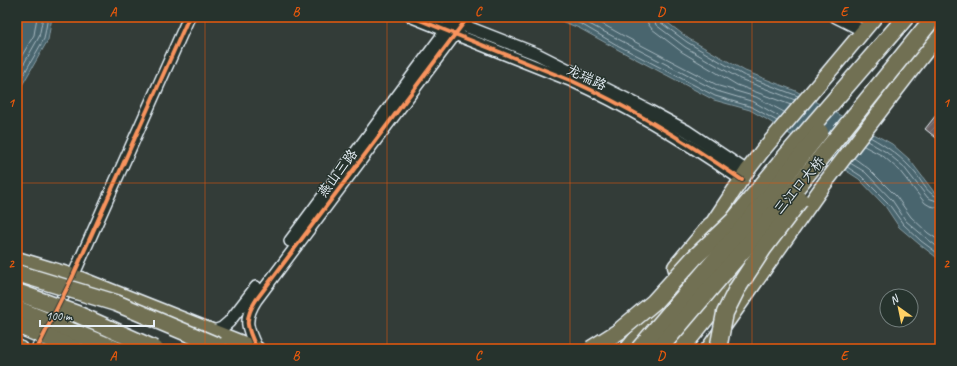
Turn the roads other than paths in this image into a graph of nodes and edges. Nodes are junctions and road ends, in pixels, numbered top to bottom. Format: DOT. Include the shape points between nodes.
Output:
graph roads {
  1 [pos="189,17"];
  2 [pos="412,17"];
  3 [pos="442,17"];
  4 [pos="836,17"];
  5 [pos="847,17"];
  6 [pos="906,17"];
  7 [pos="910,17"];
  8 [pos="936,17"];
  9 [pos="460,20"];
  10 [pos="869,25"];
  11 [pos="451,33"];
  12 [pos="940,33"];
  13 [pos="744,176"];
  14 [pos="812,200"];
  15 [pos="802,214"];
  16 [pos="710,226"];
  17 [pos="763,249"];
  18 [pos="17,259"];
  19 [pos="17,275"];
  20 [pos="73,276"];
  21 [pos="17,292"];
  22 [pos="17,309"];
  23 [pos="17,325"];
  24 [pos="218,342"];
  25 [pos="598,347"];
  26 [pos="37,349"];
  27 [pos="75,349"];
  28 [pos="115,349"];
  29 [pos="155,349"];
  30 [pos="196,349"];
  31 [pos="257,349"];
  32 [pos="627,349"];
  33 [pos="639,349"];
  34 [pos="658,349"];
  35 [pos="681,349"];
  36 [pos="708,349"];
  37 [pos="718,349"];
  1 -- 20 [label="street"];
  2 -- 11 [label="street, 龙瑞路"];
  3 -- 9 [label="street, 龙瑞路"];
  4 -- 10 [label="street"];
  5 -- 10 [label="street"];
  6 -- 25 [label="highway, bridge" via="732,221 654,302"];
  7 -- 33 [label="highway, 三江口大桥, bridge" via="773,192"];
  8 -- 17 [label="highway, bridge"];
  8 -- 34 [label="highway, 三江口大桥, bridge" via="792,194"];
  9 -- 11 [label="street, 燕山三路"];
  9 -- 13 [label="street, 龙瑞路" via="537,54 687,131"];
  10 -- 13 [label="main road, bridge"];
  11 -- 13 [label="street, 龙瑞路" via="597,93"];
  11 -- 24 [label="street, 燕山三路" via="233,318 222,328"];
  11 -- 31 [label="street, 燕山三路" via="256,300 249,312 247,324"];
  12 -- 14 [label="main road, bridge"];
  13 -- 14 [label="main road"];
  13 -- 15 [label="main road"];
  13 -- 16 [label="main road"];
  14 -- 15 [label="main road"];
  15 -- 36 [label="main road"];
  16 -- 25 [label="highway" via="651,298"];
  16 -- 32 [label="main road" via="650,321"];
  17 -- 35 [label="highway, bridge"];
  17 -- 37 [label="highway, bridge" via="737,288 725,313"];
  18 -- 20 [label="main road"];
  19 -- 24 [label="highway, bridge" via="116,303"];
  19 -- 30 [label="highway"];
  20 -- 24 [label="main road"];
  20 -- 26 [label="street"];
  21 -- 29 [label="highway, bridge" via="77,314"];
  22 -- 28 [label="highway, bridge"];
  23 -- 27 [label="highway, bridge"];
  24 -- 31 [label="main road"];
}
